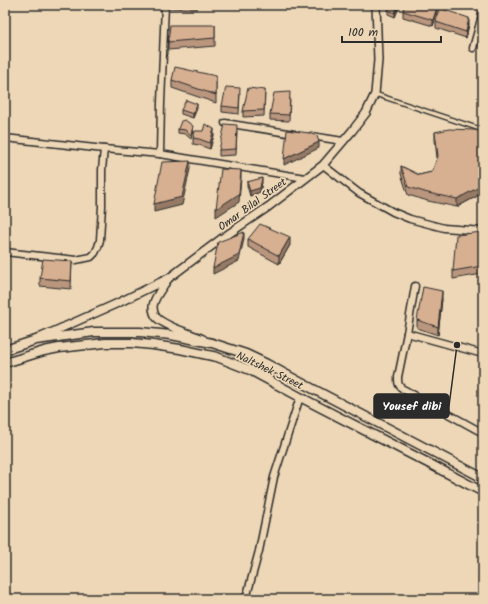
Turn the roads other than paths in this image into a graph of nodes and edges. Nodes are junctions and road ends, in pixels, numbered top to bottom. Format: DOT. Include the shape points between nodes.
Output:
graph roads {
  1 [pos="165,5"];
  2 [pos="376,5"];
  3 [pos="483,12"];
  4 [pos="473,48"];
  5 [pos="375,94"];
  6 [pos="225,123"];
  7 [pos="483,130"];
  8 [pos="299,134"];
  9 [pos="306,136"];
  10 [pos="5,138"];
  11 [pos="343,141"];
  12 [pos="104,149"];
  13 [pos="160,154"];
  14 [pos="323,165"];
  15 [pos="305,178"];
  16 [pos="483,231"];
  17 [pos="5,252"];
  18 [pos="168,278"];
  19 [pos="415,286"];
  20 [pos="407,333"];
  21 [pos="36,340"];
  22 [pos="212,343"];
  23 [pos="5,350"];
  24 [pos="483,354"];
  25 [pos="5,363"];
  26 [pos="300,397"];
  27 [pos="483,433"];
  28 [pos="483,478"];
  29 [pos="483,492"];
  30 [pos="244,599"];
  1 -- 13 [label="street"];
  2 -- 5 [label="street, Omar Bilal Street" via="378,60"];
  3 -- 4 [label="street"];
  5 -- 7 [label="lane"];
  5 -- 11 [label="street, Omar Bilal Street" via="366,113"];
  6 -- 8 [label="street"];
  9 -- 11 [label="street"];
  10 -- 12 [label="street"];
  11 -- 14 [label="street, Omar Bilal Street"];
  12 -- 13 [label="street"];
  12 -- 17 [label="street" via="101,233 95,253 91,257 76,260"];
  13 -- 15 [label="street"];
  14 -- 15 [label="street, Omar Bilal Street"];
  14 -- 16 [label="street" via="359,193 393,212 444,228"];
  15 -- 18 [label="street, Omar Bilal Street"];
  18 -- 21 [label="street, Omar Bilal Street"];
  18 -- 22 [label="street" via="153,305 158,319"];
  19 -- 20 [label="street"];
  20 -- 24 [label="street"];
  20 -- 27 [label="street" via="398,384"];
  21 -- 22 [label="main road, Naltshek Street" via="94,332 116,332 171,335"];
  21 -- 23 [label="main road, Naltshek Street"];
  22 -- 28 [label="main road, Naltshek Street" via="267,364"];
  25 -- 26 [label="main road, Naltshek Street" via="59,348 105,343 152,345 217,358 250,370"];
  26 -- 29 [label="main road, Naltshek Street"];
  26 -- 30 [label="street" via="274,477 259,551"];
}
